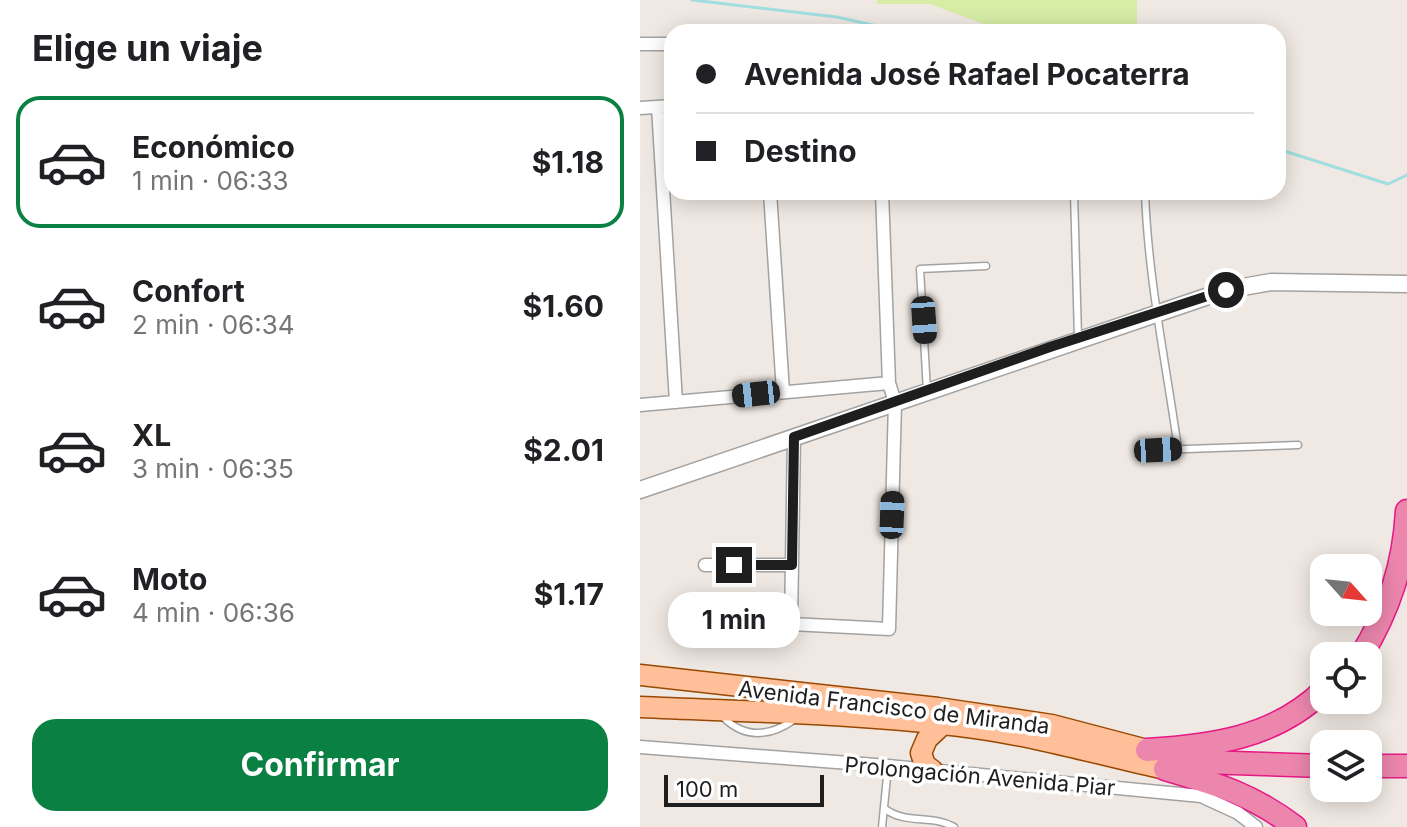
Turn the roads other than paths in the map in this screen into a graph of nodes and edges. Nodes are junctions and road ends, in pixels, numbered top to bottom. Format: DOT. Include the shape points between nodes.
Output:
graph roads {
  1 [pos="640,44"];
  2 [pos="664,44"];
  3 [pos="658,107"];
  4 [pos="664,107"];
  5 [pos="640,108"];
  6 [pos="771,200"];
  7 [pos="882,200"];
  8 [pos="1074,200"];
  9 [pos="1146,200"];
  10 [pos="986,266"];
  11 [pos="1407,284"];
  12 [pos="1156,313"];
  13 [pos="1078,338"];
  14 [pos="889,383"];
  15 [pos="927,391"];
  16 [pos="783,392"];
  17 [pos="676,402"];
  18 [pos="895,402"];
  19 [pos="640,405"];
  20 [pos="794,437"];
  21 [pos="1298,445"];
  22 [pos="1178,449"];
  23 [pos="1158,450"];
  24 [pos="640,490"];
  25 [pos="1407,511"];
  26 [pos="705,565"];
  27 [pos="792,565"];
  28 [pos="1370,642"];
  29 [pos="640,675"];
  30 [pos="1310,700"];
  31 [pos="640,707"];
  32 [pos="690,709"];
  33 [pos="640,717"];
  34 [pos="942,725"];
  35 [pos="643,749"];
  36 [pos="1147,750"];
  37 [pos="888,766"];
  38 [pos="1310,766"];
  39 [pos="1382,766"];
  40 [pos="1407,766"];
  41 [pos="1165,769"];
  42 [pos="932,770"];
  43 [pos="1310,775"];
  44 [pos="1382,775"];
  45 [pos="1407,776"];
  46 [pos="885,809"];
  47 [pos="882,827"];
  48 [pos="954,827"];
  49 [pos="1256,827"];
  50 [pos="1295,827"];
  1 -- 2 [label="street"];
  3 -- 4 [label="street"];
  3 -- 5 [label="street"];
  3 -- 17 [label="street"];
  6 -- 16 [label="street"];
  7 -- 14 [label="street"];
  8 -- 13 [label="lane"];
  9 -- 12 [label="lane"];
  10 -- 15 [label="lane" via="920,269"];
  11 -- 12 [label="street" via="1271,282"];
  12 -- 13 [label="street"];
  12 -- 22 [label="lane"];
  13 -- 15 [label="street"];
  14 -- 16 [label="street"];
  14 -- 18 [label="street"];
  15 -- 18 [label="street"];
  16 -- 17 [label="street"];
  17 -- 19 [label="street"];
  18 -- 20 [label="street"];
  18 -- 27 [label="street" via="889,629 791,624"];
  20 -- 24 [label="street"];
  20 -- 27 [label="street"];
  21 -- 22 [label="lane"];
  22 -- 23 [label="lane"];
  25 -- 28 [label="highway" via="1397,579"];
  26 -- 27 [label="street"];
  29 -- 36 [label="main road, Avenida Francisco de Miranda" via="938,708 1052,725"];
  30 -- 36 [label="highway" via="1245,737"];
  31 -- 32 [label="main road, Avenida Francisco de Miranda"];
  32 -- 33 [label="street"];
  32 -- 34 [label="main road, Avenida Francisco de Miranda"];
  34 -- 41 [label="main road, Avenida Francisco de Miranda"];
  34 -- 42 [label="main road" via="921,753"];
  35 -- 37 [label="street, Prolongación Avenida Piar"];
  36 -- 38 [label="highway" via="1202,762"];
  37 -- 42 [label="street, Prolongación Avenida Piar"];
  37 -- 46 [label="lane"];
  39 -- 40 [label="highway"];
  41 -- 43 [label="highway"];
  41 -- 50 [label="highway" via="1238,790"];
  42 -- 49 [label="street, Prolongación Avenida Piar" via="1201,796"];
  44 -- 45 [label="highway"];
  46 -- 47 [label="lane"];
  46 -- 48 [label="lane" via="906,820 924,818"];
}
